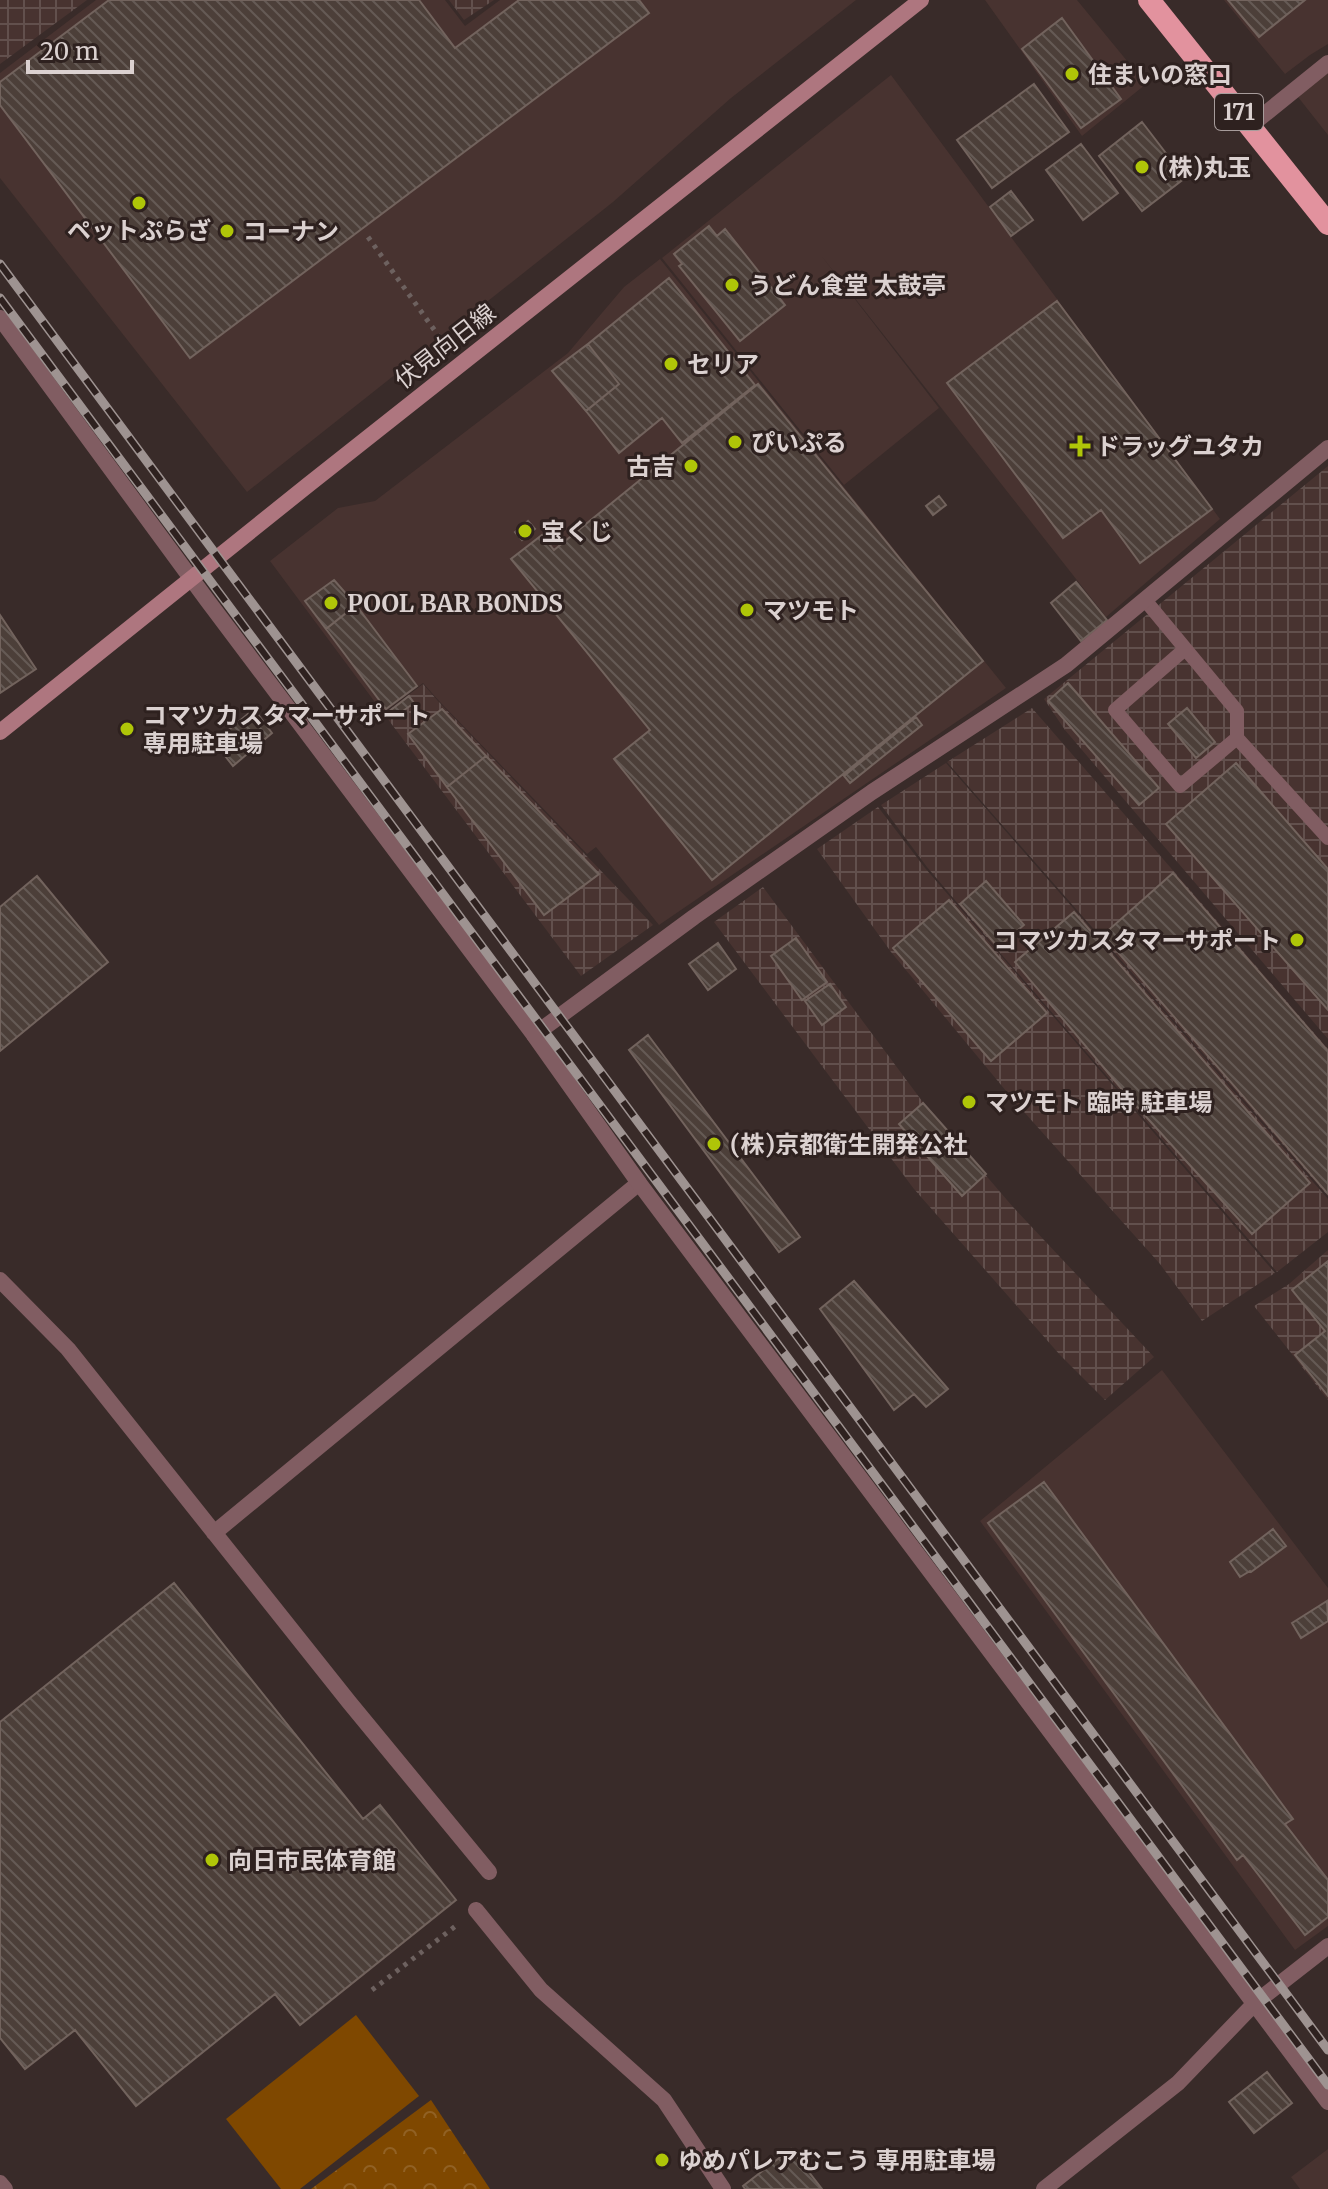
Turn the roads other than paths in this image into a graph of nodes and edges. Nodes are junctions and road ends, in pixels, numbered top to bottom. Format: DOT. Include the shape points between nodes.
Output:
graph roads {
  1 [pos="921,0"];
  2 [pos="1149,0"];
  3 [pos="1328,63"];
  4 [pos="1250,126"];
  5 [pos="1328,224"];
  6 [pos="0,318"];
  7 [pos="1328,448"];
  8 [pos="192,578"];
  9 [pos="1145,600"];
  10 [pos="1185,649"];
  11 [pos="0,732"];
  12 [pos="1237,738"];
  13 [pos="1328,838"];
  14 [pos="534,1035"];
  15 [pos="639,1183"];
  16 [pos="0,1280"];
  17 [pos="214,1533"];
  18 [pos="489,1872"];
  19 [pos="476,1910"];
  20 [pos="1328,1946"];
  21 [pos="1255,2003"];
  22 [pos="1328,2102"];
  23 [pos="0,2183"];
  24 [pos="5,2189"];
  25 [pos="723,2189"];
  26 [pos="1044,2189"];
  1 -- 8 [label="main road, 伏見向日線"];
  2 -- 4 [label="highway, 171"];
  3 -- 4 [label="street"];
  4 -- 5 [label="highway, 171"];
  6 -- 8 [label="street"];
  7 -- 9 [label="street"];
  8 -- 11 [label="main road, 伏見向日線"];
  8 -- 14 [label="street"];
  9 -- 10 [label="lane"];
  9 -- 14 [label="street" via="1066,665 872,792"];
  10 -- 12 [label="lane" via="1237,711"];
  10 -- 12 [label="lane" via="1115,710 1180,786"];
  12 -- 13 [label="lane"];
  14 -- 15 [label="street"];
  15 -- 17 [label="street"];
  15 -- 21 [label="street"];
  16 -- 17 [label="street" via="68,1349"];
  17 -- 18 [label="street"];
  19 -- 25 [label="street" via="541,1990 664,2100"];
  20 -- 21 [label="street"];
  21 -- 22 [label="street"];
  21 -- 26 [label="street" via="1178,2083"];
  23 -- 24 [label="street"];
}
